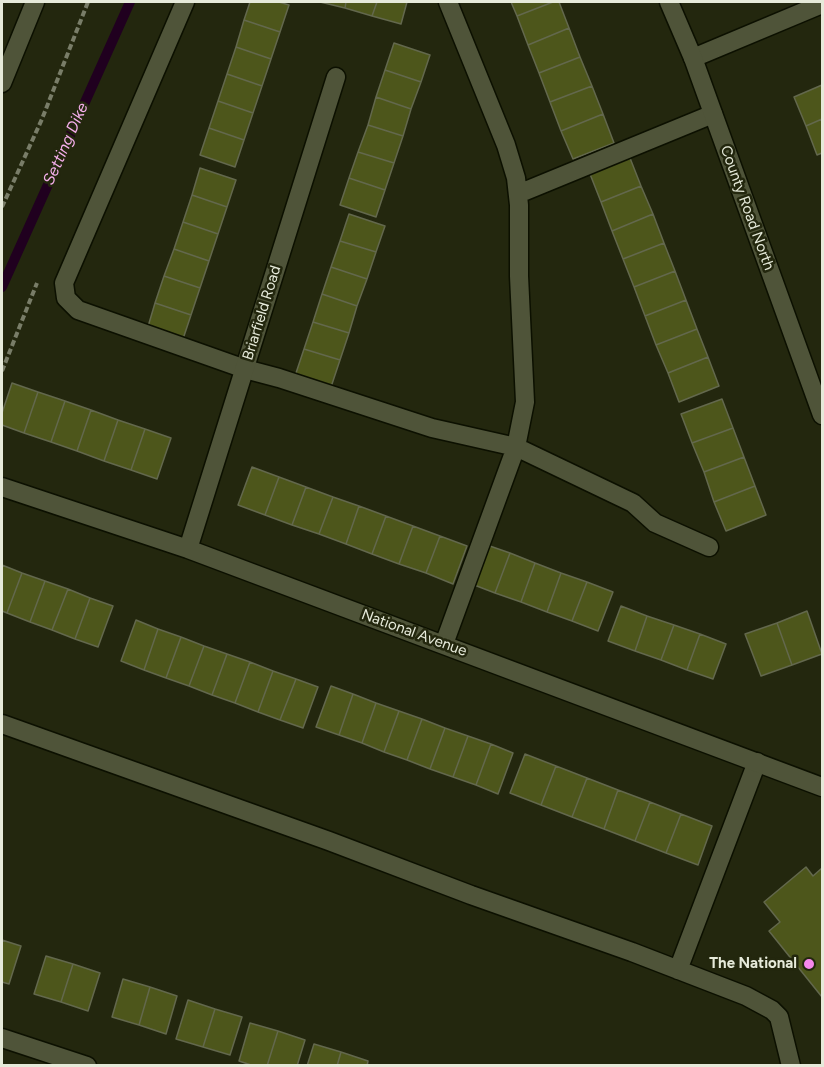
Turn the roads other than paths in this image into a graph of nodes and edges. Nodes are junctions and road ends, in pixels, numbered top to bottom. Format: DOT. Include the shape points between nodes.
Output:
graph roads {
  1 [pos="35,2"];
  2 [pos="185,2"];
  3 [pos="448,2"];
  4 [pos="669,2"];
  5 [pos="822,4"];
  6 [pos="693,58"];
  7 [pos="336,77"];
  8 [pos="2,83"];
  9 [pos="713,114"];
  10 [pos="518,194"];
  11 [pos="244,369"];
  12 [pos="822,415"];
  13 [pos="516,447"];
  14 [pos="2,487"];
  15 [pos="710,547"];
  16 [pos="188,549"];
  17 [pos="444,644"];
  18 [pos="2,724"];
  19 [pos="758,762"];
  20 [pos="822,787"];
  21 [pos="678,970"];
  22 [pos="2,1038"];
  23 [pos="87,1065"];
  24 [pos="791,1065"];
  1 -- 8 [label="street"];
  2 -- 11 [label="street" via="64,283 66,298 78,310"];
  3 -- 10 [label="street" via="506,144"];
  4 -- 6 [label="street, County Road North"];
  5 -- 6 [label="street"];
  6 -- 9 [label="street, County Road North"];
  7 -- 11 [label="street, Briarfield Road"];
  9 -- 10 [label="street"];
  9 -- 12 [label="street, County Road North"];
  10 -- 13 [label="street" via="525,402"];
  11 -- 13 [label="street" via="432,429"];
  11 -- 16 [label="street, Briarfield Road"];
  13 -- 15 [label="street" via="633,503 655,523"];
  13 -- 17 [label="street"];
  14 -- 16 [label="street, National Avenue"];
  16 -- 17 [label="street, National Avenue"];
  17 -- 19 [label="street, National Avenue"];
  18 -- 21 [label="street"];
  19 -- 20 [label="street, National Avenue"];
  19 -- 21 [label="street"];
  21 -- 24 [label="street" via="772,1010 779,1017"];
  22 -- 23 [label="street"];
}
